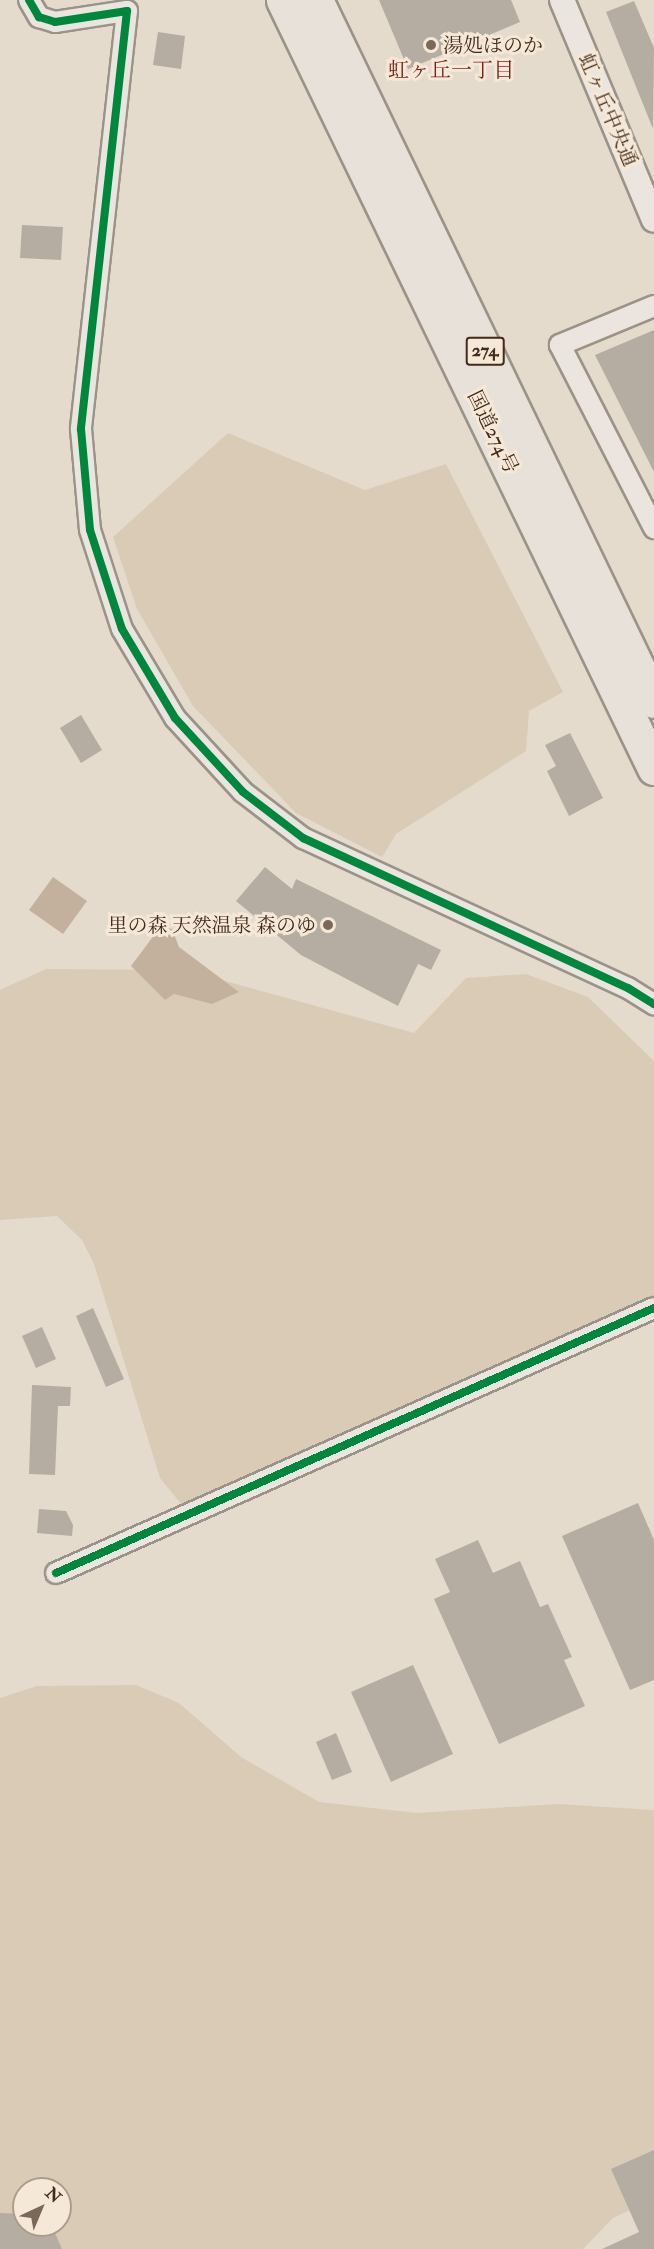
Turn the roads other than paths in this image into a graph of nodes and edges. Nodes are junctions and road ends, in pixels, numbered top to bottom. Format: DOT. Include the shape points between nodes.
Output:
graph roads {
  1 [pos="29,0"];
  2 [pos="283,0"];
  3 [pos="316,0"];
  4 [pos="562,0"];
  5 [pos="654,220"];
  6 [pos="654,306"];
  7 [pos="654,528"];
  8 [pos="654,701"];
  9 [pos="654,768"];
  10 [pos="654,1004"];
  11 [pos="654,1308"];
  12 [pos="56,1573"];
  1 -- 10 [label="street" via="39,17 55,22 128,11 81,429 90,530 122,629 175,718 243,792 303,838 628,988"];
  2 -- 9 [label="highway, 国道274号 / 274"];
  3 -- 8 [label="highway, 国道274号 / 274"];
  4 -- 5 [label="street, 虹ヶ丘中央通"];
  6 -- 7 [label="street" via="560,345"];
  11 -- 12 [label="street"];
}
